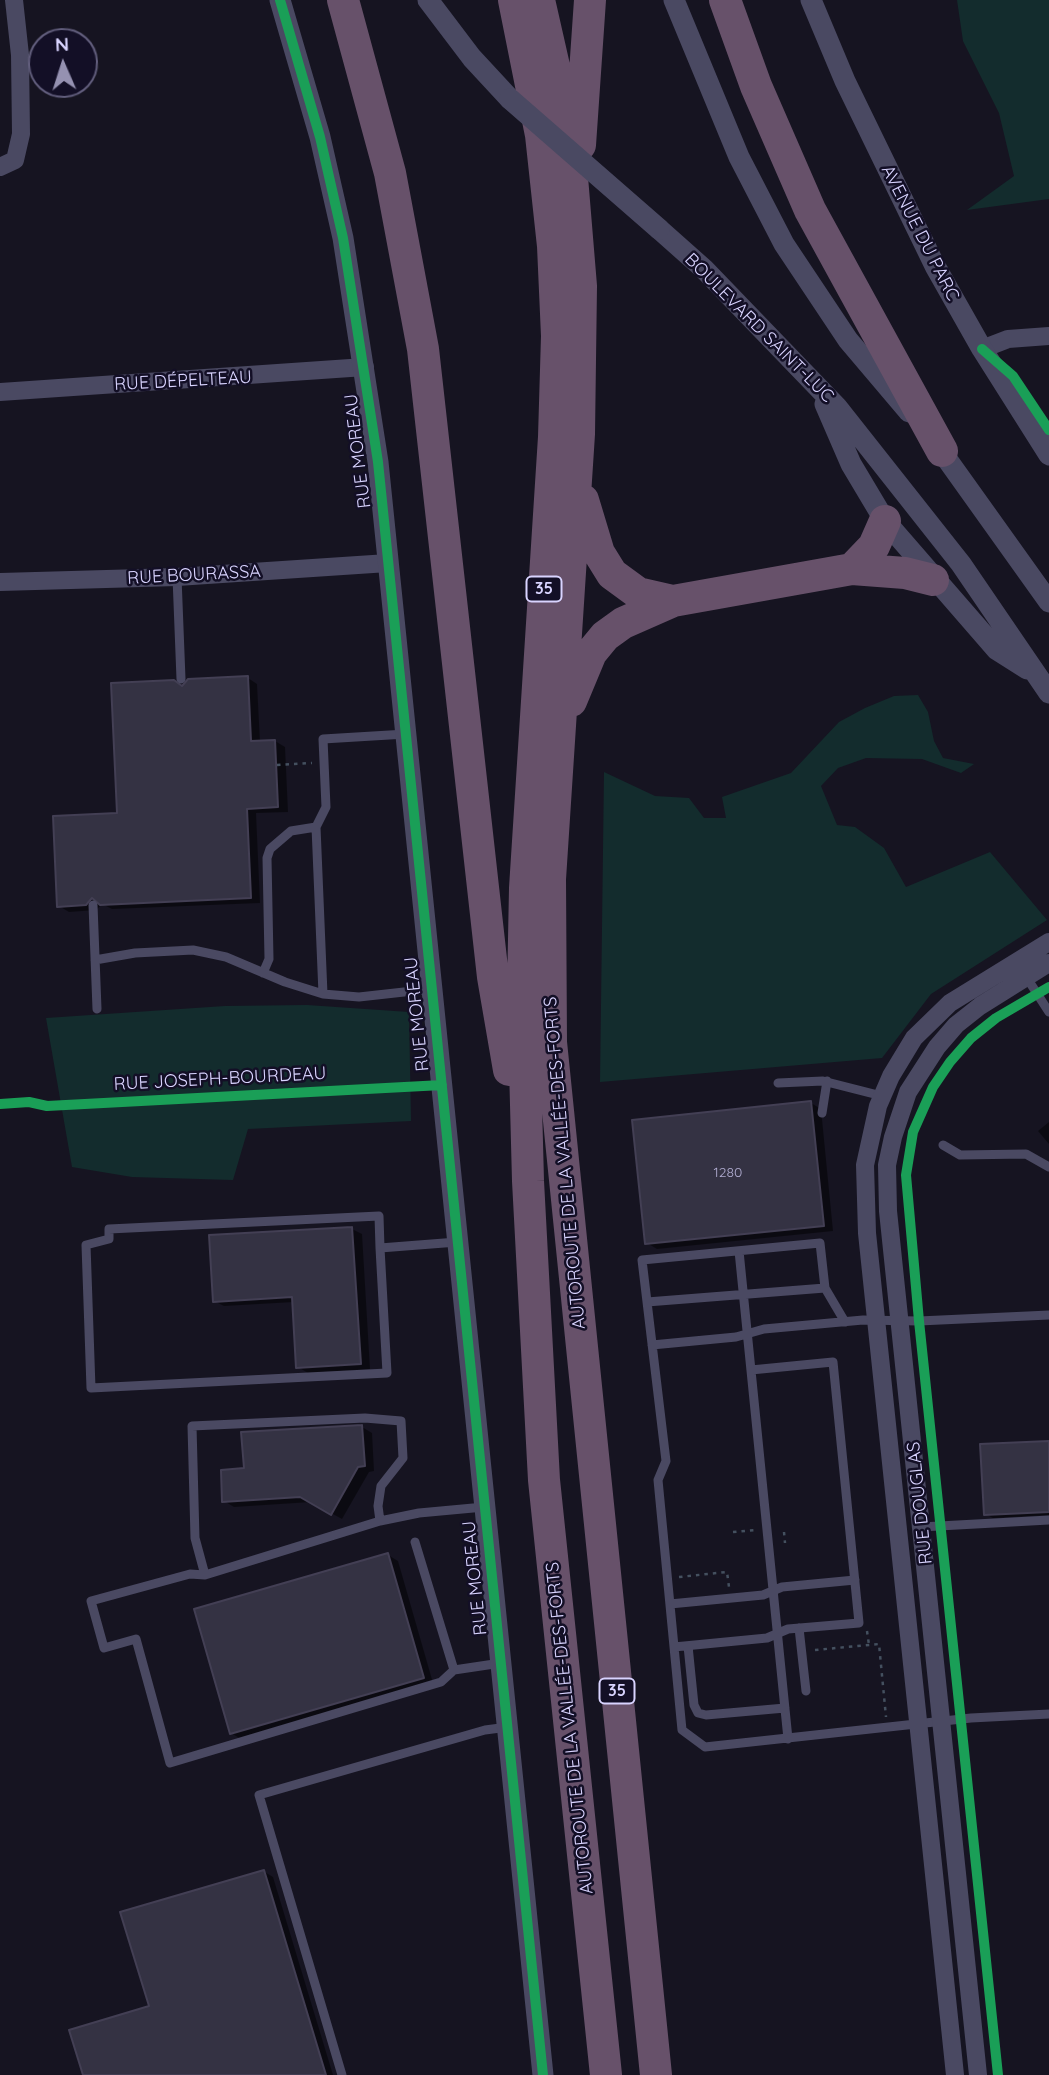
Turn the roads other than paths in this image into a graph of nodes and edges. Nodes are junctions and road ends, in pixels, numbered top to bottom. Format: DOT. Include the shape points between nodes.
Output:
graph roads {
  1 [pos="14,0"];
  2 [pos="280,0"];
  3 [pos="343,0"];
  4 [pos="428,0"];
  5 [pos="514,0"];
  6 [pos="539,0"];
  7 [pos="590,0"];
  8 [pos="674,0"];
  9 [pos="725,0"];
  10 [pos="811,0"];
  11 [pos="0,8"];
  12 [pos="16,23"];
  13 [pos="0,167"];
  14 [pos="575,195"];
  15 [pos="1049,337"];
  16 [pos="982,349"];
  17 [pos="365,367"];
  18 [pos="817,386"];
  19 [pos="0,392"];
  20 [pos="942,451"];
  21 [pos="1049,455"];
  22 [pos="576,478"];
  23 [pos="885,521"];
  24 [pos="388,563"];
  25 [pos="852,569"];
  26 [pos="177,577"];
  27 [pos="933,580"];
  28 [pos="0,582"];
  29 [pos="673,601"];
  30 [pos="1049,602"];
  31 [pos="1035,674"];
  32 [pos="181,679"];
  33 [pos="1049,693"];
  34 [pos="559,730"];
  35 [pos="406,734"];
  36 [pos="316,827"];
  37 [pos="93,905"];
  38 [pos="1049,942"];
  39 [pos="95,960"];
  40 [pos="1017,962"];
  41 [pos="1049,963"];
  42 [pos="263,973"];
  43 [pos="1026,978"];
  44 [pos="432,988"];
  45 [pos="323,994"];
  46 [pos="97,1009"];
  47 [pos="1049,1012"];
  48 [pos="827,1081"];
  49 [pos="778,1083"];
  50 [pos="882,1096"];
  51 [pos="822,1113"];
  52 [pos="943,1145"];
  53 [pos="1049,1167"];
  54 [pos="527,1181"];
  55 [pos="458,1242"];
  56 [pos="380,1248"];
  57 [pos="739,1251"];
  58 [pos="825,1288"];
  59 [pos="744,1294"];
  60 [pos="647,1302"];
  61 [pos="1049,1315"];
  62 [pos="876,1320"];
  63 [pos="900,1321"];
  64 [pos="845,1322"];
  65 [pos="748,1333"];
  66 [pos="652,1346"];
  67 [pos="751,1370"];
  68 [pos="486,1507"];
  69 [pos="1049,1520"];
  70 [pos="380,1521"];
  71 [pos="921,1527"];
  72 [pos="415,1542"];
  73 [pos="205,1575"];
  74 [pos="855,1580"];
  75 [pos="772,1591"];
  76 [pos="670,1604"];
  77 [pos="799,1628"];
  78 [pos="777,1633"];
  79 [pos="688,1646"];
  80 [pos="674,1647"];
  81 [pos="501,1663"];
  82 [pos="454,1670"];
  83 [pos="806,1692"];
  84 [pos="785,1708"];
  85 [pos="1049,1714"];
  86 [pos="942,1721"];
  87 [pos="920,1724"];
  88 [pos="508,1727"];
  89 [pos="788,1739"];
  90 [pos="342,2075"];
  91 [pos="543,2075"];
  92 [pos="606,2075"];
  93 [pos="656,2075"];
  94 [pos="955,2075"];
  95 [pos="978,2075"];
  1 -- 12 [label="street"];
  2 -- 17 [label="street, RUE MOREAU" via="326,162"];
  3 -- 54 [label="highway" via="387,163 423,349 493,977"];
  4 -- 18 [label="street, BOULEVARD SAINT-LUC, bridge" via="510,99 704,269"];
  5 -- 54 [label="highway, AUTOROUTE DE LA VALLÉE-DES-FORTS / 35" via="541,135 557,326 525,878"];
  6 -- 14 [label="highway, AUTOROUTE DE LA VALLÉE-DES-FORTS / 35" via="561,97"];
  7 -- 14 [label="highway"];
  8 -- 20 [label="street" via="739,157 784,244 848,341"];
  9 -- 20 [label="highway" via="756,86 810,210"];
  10 -- 16 [label="street, AVENUE DU PARC" via="907,211"];
  11 -- 12 [label="street"];
  12 -- 13 [label="street" via="21,134 15,160"];
  14 -- 22 [label="highway, AUTOROUTE DE LA VALLÉE-DES-FORTS / 35" via="582,351"];
  15 -- 16 [label="street" via="1008,339"];
  16 -- 21 [label="street, AVENUE DU PARC"];
  17 -- 19 [label="street, RUE DÉPELTEAU"];
  17 -- 24 [label="street, RUE MOREAU"];
  18 -- 23 [label="street" via="851,464"];
  18 -- 31 [label="street, BOULEVARD SAINT-LUC" via="961,564"];
  20 -- 30 [label="street"];
  22 -- 29 [label="highway" via="599,553 612,574 638,593"];
  22 -- 34 [label="highway, AUTOROUTE DE LA VALLÉE-DES-FORTS / 35"];
  23 -- 25 [label="highway" via="874,546"];
  23 -- 27 [label="street"];
  24 -- 26 [label="street, RUE BOURASSA"];
  24 -- 35 [label="street, RUE MOREAU"];
  25 -- 27 [label="highway"];
  25 -- 29 [label="highway"];
  26 -- 28 [label="street, RUE BOURASSA"];
  26 -- 32 [label="lane"];
  27 -- 31 [label="street" via="997,650"];
  29 -- 34 [label="highway" via="623,622 597,644"];
  31 -- 33 [label="street, BOULEVARD SAINT-LUC"];
  34 -- 93 [label="highway, AUTOROUTE DE LA VALLÉE-DES-FORTS / 35" via="550,914 553,1064"];
  35 -- 36 [label="lane" via="323,739 326,807"];
  35 -- 44 [label="street, RUE MOREAU"];
  36 -- 42 [label="lane" via="291,831 270,849 269,959"];
  36 -- 45 [label="lane"];
  37 -- 39 [label="lane"];
  38 -- 40 [label="street, RUE DOUGLAS"];
  39 -- 42 [label="lane" via="193,950 226,957"];
  39 -- 46 [label="lane"];
  40 -- 43 [label="lane"];
  40 -- 50 [label="street, RUE DOUGLAS" via="950,1003 924,1027 906,1049"];
  41 -- 43 [label="street, RUE DOUGLAS"];
  42 -- 45 [label="lane"];
  43 -- 47 [label="lane"];
  43 -- 63 [label="street, RUE DOUGLAS" via="956,1025 926,1062 902,1106 887,1177"];
  44 -- 45 [label="lane" via="359,997"];
  44 -- 55 [label="street, RUE MOREAU"];
  48 -- 49 [label="lane"];
  48 -- 50 [label="lane"];
  48 -- 51 [label="lane"];
  50 -- 62 [label="street, RUE DOUGLAS" via="870,1136 864,1184"];
  52 -- 53 [label="lane" via="960,1155 1026,1154"];
  54 -- 92 [label="highway, AUTOROUTE DE LA VALLÉE-DES-FORTS / 35" via="544,1480"];
  55 -- 56 [label="lane"];
  55 -- 68 [label="street, RUE MOREAU"];
  56 -- 56 [label="lane" via="387,1373 91,1388 86,1245 109,1239 109,1229 379,1216"];
  57 -- 58 [label="lane" via="820,1243"];
  57 -- 59 [label="lane"];
  57 -- 60 [label="lane" via="642,1260"];
  58 -- 59 [label="lane"];
  58 -- 64 [label="lane"];
  59 -- 60 [label="lane"];
  59 -- 65 [label="lane"];
  60 -- 66 [label="lane"];
  61 -- 63 [label="lane"];
  62 -- 63 [label="lane"];
  62 -- 64 [label="lane"];
  62 -- 87 [label="street, RUE DOUGLAS"];
  63 -- 71 [label="street, RUE DOUGLAS"];
  64 -- 65 [label="lane"];
  65 -- 66 [label="lane"];
  65 -- 67 [label="lane"];
  66 -- 76 [label="lane" via="666,1461 658,1480"];
  67 -- 74 [label="lane" via="833,1362"];
  67 -- 75 [label="lane"];
  68 -- 70 [label="lane"];
  68 -- 81 [label="street, RUE MOREAU"];
  69 -- 71 [label="lane"];
  70 -- 73 [label="lane"];
  70 -- 73 [label="lane" via="381,1486 403,1458 401,1421 365,1418 192,1426 195,1538"];
  71 -- 86 [label="street, RUE DOUGLAS"];
  72 -- 82 [label="lane"];
  73 -- 82 [label="lane" via="190,1574 91,1601 104,1648 136,1639 170,1763 441,1682"];
  74 -- 75 [label="lane"];
  74 -- 77 [label="lane" via="859,1623"];
  75 -- 76 [label="lane"];
  75 -- 78 [label="lane"];
  76 -- 80 [label="lane"];
  77 -- 78 [label="lane"];
  77 -- 83 [label="lane"];
  78 -- 79 [label="lane" via="767,1638"];
  78 -- 84 [label="lane"];
  79 -- 80 [label="lane"];
  79 -- 84 [label="lane" via="698,1713"];
  80 -- 89 [label="lane" via="682,1730 705,1747"];
  81 -- 82 [label="lane"];
  81 -- 88 [label="street, RUE MOREAU"];
  84 -- 89 [label="lane"];
  85 -- 86 [label="lane"];
  86 -- 87 [label="lane"];
  86 -- 95 [label="street, RUE DOUGLAS"];
  87 -- 89 [label="lane"];
  87 -- 94 [label="street, RUE DOUGLAS"];
  88 -- 90 [label="lane" via="259,1795"];
  88 -- 91 [label="street, RUE MOREAU"];
}
